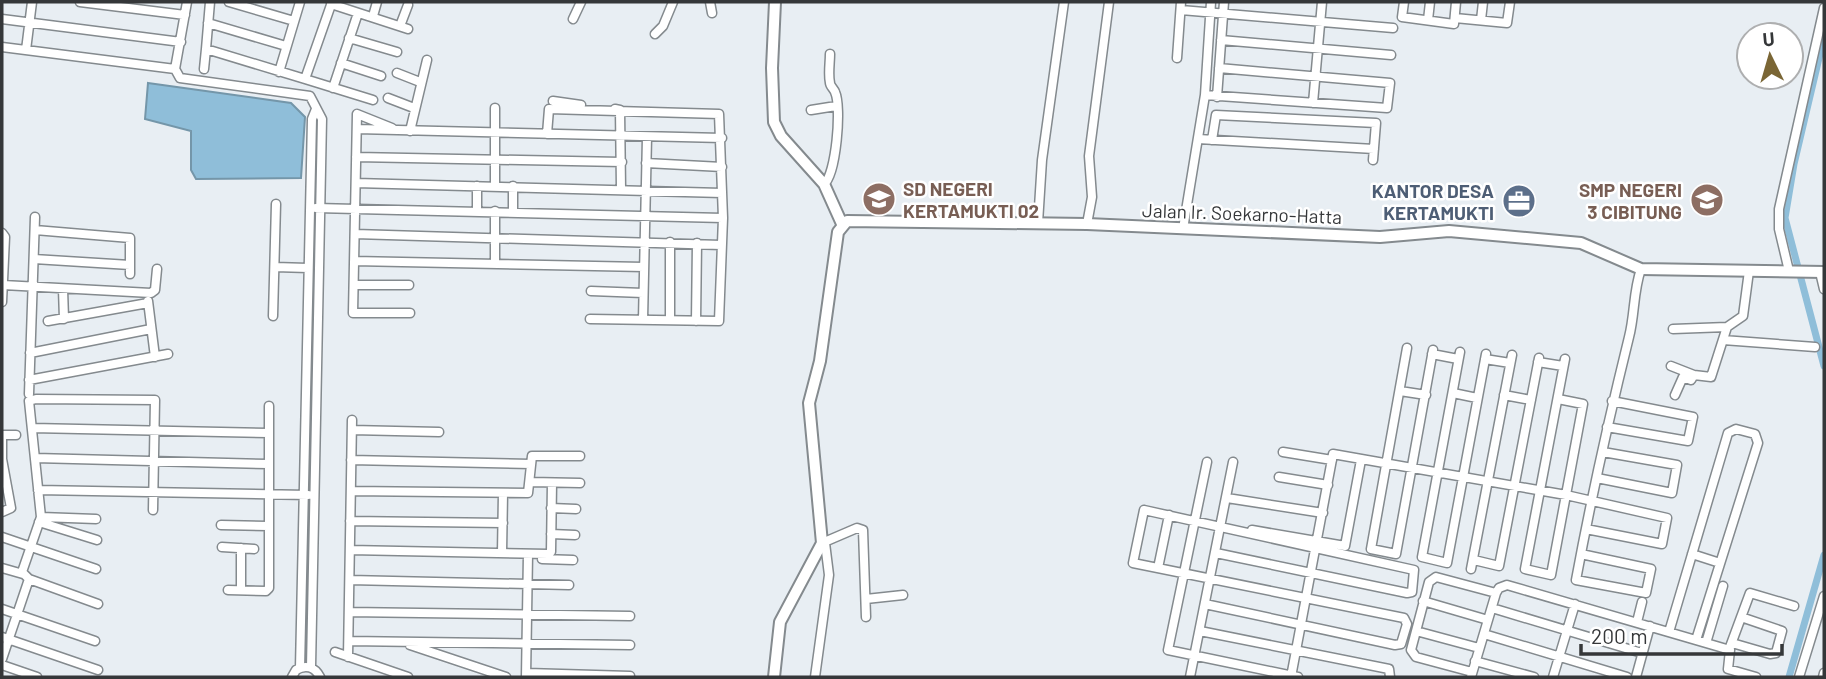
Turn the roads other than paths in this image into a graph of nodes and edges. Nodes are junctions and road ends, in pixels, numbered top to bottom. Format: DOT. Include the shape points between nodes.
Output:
graph roads {
  1 [pos="33,2"];
  2 [pos="80,2"];
  3 [pos="187,2"];
  4 [pos="210,2"];
  5 [pos="229,2"];
  6 [pos="300,2"];
  7 [pos="377,2"];
  8 [pos="581,2"];
  9 [pos="673,2"];
  10 [pos="710,2"];
  11 [pos="775,2"];
  12 [pos="1063,2"];
  13 [pos="1109,2"];
  14 [pos="1211,2"];
  15 [pos="1224,2"];
  16 [pos="1322,2"];
  17 [pos="1404,2"];
  18 [pos="1430,2"];
  19 [pos="1456,2"];
  20 [pos="1483,2"];
  21 [pos="1510,2"];
  22 [pos="331,3"];
  23 [pos="408,5"];
  24 [pos="1181,6"];
  25 [pos="1824,8"];
  26 [pos="1210,12"];
  27 [pos="358,13"];
  28 [pos="712,13"];
  29 [pos="1223,13"];
  30 [pos="185,15"];
  31 [pos="373,16"];
  32 [pos="1455,18"];
  33 [pos="2,19"];
  34 [pos="573,19"];
  35 [pos="1428,20"];
  36 [pos="1481,20"];
  37 [pos="294,21"];
  38 [pos="1320,22"];
  39 [pos="30,23"];
  40 [pos="208,23"];
  41 [pos="1393,28"];
  42 [pos="655,34"];
  43 [pos="349,38"];
  44 [pos="1221,40"];
  45 [pos="181,42"];
  46 [pos="286,46"];
  47 [pos="2,47"];
  48 [pos="206,49"];
  49 [pos="1318,49"];
  50 [pos="26,50"];
  51 [pos="397,51"];
  52 [pos="830,54"];
  53 [pos="1391,55"];
  54 [pos="1177,58"];
  55 [pos="426,60"];
  56 [pos="341,62"];
  57 [pos="1219,68"];
  58 [pos="175,69"];
  59 [pos="204,69"];
  60 [pos="279,72"];
  61 [pos="397,74"];
  62 [pos="381,76"];
  63 [pos="1315,76"];
  64 [pos="305,79"];
  65 [pos="420,82"];
  66 [pos="333,88"];
  67 [pos="1205,95"];
  68 [pos="1217,96"];
  69 [pos="388,98"];
  70 [pos="373,100"];
  71 [pos="553,101"];
  72 [pos="1313,103"];
  73 [pos="836,106"];
  74 [pos="414,108"];
  75 [pos="495,108"];
  76 [pos="316,109"];
  77 [pos="620,110"];
  78 [pos="811,110"];
  79 [pos="357,129"];
  80 [pos="400,131"];
  81 [pos="410,131"];
  82 [pos="495,132"];
  83 [pos="547,134"];
  84 [pos="621,137"];
  85 [pos="647,137"];
  86 [pos="722,138"];
  87 [pos="1198,139"];
  88 [pos="1212,140"];
  89 [pos="1374,149"];
  90 [pos="356,157"];
  91 [pos="495,159"];
  92 [pos="1373,159"];
  93 [pos="622,162"];
  94 [pos="646,163"];
  95 [pos="722,167"];
  96 [pos="356,183"];
  97 [pos="824,184"];
  98 [pos="477,186"];
  99 [pos="495,186"];
  100 [pos="513,186"];
  101 [pos="621,189"];
  102 [pos="645,189"];
  103 [pos="722,193"];
  104 [pos="276,204"];
  105 [pos="310,208"];
  106 [pos="321,208"];
  107 [pos="355,208"];
  108 [pos="477,211"];
  109 [pos="495,211"];
  110 [pos="513,212"];
  111 [pos="644,214"];
  112 [pos="36,217"];
  113 [pos="723,218"];
  114 [pos="1038,223"];
  115 [pos="842,224"];
  116 [pos="1087,224"];
  117 [pos="1183,229"];
  118 [pos="35,230"];
  119 [pos="2,233"];
  120 [pos="355,234"];
  121 [pos="495,237"];
  122 [pos="644,241"];
  123 [pos="670,242"];
  124 [pos="696,243"];
  125 [pos="721,245"];
  126 [pos="34,259"];
  127 [pos="354,261"];
  128 [pos="495,264"];
  129 [pos="275,267"];
  130 [pos="644,267"];
  131 [pos="156,268"];
  132 [pos="308,268"];
  133 [pos="1641,268"];
  134 [pos="1749,271"];
  135 [pos="1797,272"];
  136 [pos="1822,272"];
  137 [pos="3,285"];
  138 [pos="354,285"];
  139 [pos="409,285"];
  140 [pos="33,288"];
  141 [pos="62,289"];
  142 [pos="1824,289"];
  143 [pos="591,292"];
  144 [pos="146,293"];
  145 [pos="643,293"];
  146 [pos="2,302"];
  147 [pos="148,303"];
  148 [pos="411,313"];
  149 [pos="274,316"];
  150 [pos="64,319"];
  151 [pos="590,319"];
  152 [pos="643,320"];
  153 [pos="670,320"];
  154 [pos="48,321"];
  155 [pos="696,321"];
  156 [pos="1727,327"];
  157 [pos="151,329"];
  158 [pos="1673,329"];
  159 [pos="1723,340"];
  160 [pos="1815,347"];
  161 [pos="1407,348"];
  162 [pos="30,353"];
  163 [pos="168,354"];
  164 [pos="155,357"];
  165 [pos="1671,366"];
  166 [pos="1694,375"];
  167 [pos="29,380"];
  168 [pos="1400,391"];
  169 [pos="1453,393"];
  170 [pos="29,394"];
  171 [pos="1426,395"];
  172 [pos="1504,395"];
  173 [pos="1675,395"];
  174 [pos="1477,398"];
  175 [pos="1558,399"];
  176 [pos="1531,400"];
  177 [pos="1612,401"];
  178 [pos="269,406"];
  179 [pos="352,420"];
  180 [pos="1607,427"];
  181 [pos="32,428"];
  182 [pos="155,430"];
  183 [pos="352,430"];
  184 [pos="439,432"];
  185 [pos="268,433"];
  186 [pos="16,435"];
  187 [pos="1283,452"];
  188 [pos="1603,453"];
  189 [pos="580,456"];
  190 [pos="35,458"];
  191 [pos="2,460"];
  192 [pos="154,460"];
  193 [pos="351,460"];
  194 [pos="1332,460"];
  195 [pos="1361,460"];
  196 [pos="1207,462"];
  197 [pos="1233,463"];
  198 [pos="268,464"];
  199 [pos="531,464"];
  200 [pos="1387,464"];
  201 [pos="1413,468"];
  202 [pos="1437,472"];
  203 [pos="1463,476"];
  204 [pos="1279,477"];
  205 [pos="1597,478"];
  206 [pos="1489,481"];
  207 [pos="531,482"];
  208 [pos="552,483"];
  209 [pos="580,483"];
  210 [pos="1328,485"];
  211 [pos="1514,486"];
  212 [pos="38,490"];
  213 [pos="351,491"];
  214 [pos="1540,491"];
  215 [pos="153,492"];
  216 [pos="503,493"];
  217 [pos="268,495"];
  218 [pos="303,495"];
  219 [pos="1566,495"];
  220 [pos="315,496"];
  221 [pos="1227,498"];
  222 [pos="1592,502"];
  223 [pos="551,508"];
  224 [pos="576,509"];
  225 [pos="153,510"];
  226 [pos="2,512"];
  227 [pos="1323,513"];
  228 [pos="1169,515"];
  229 [pos="96,519"];
  230 [pos="40,520"];
  231 [pos="350,521"];
  232 [pos="1195,521"];
  233 [pos="503,523"];
  234 [pos="221,525"];
  235 [pos="268,526"];
  236 [pos="1222,526"];
  237 [pos="1586,529"];
  238 [pos="551,534"];
  239 [pos="575,535"];
  240 [pos="2,537"];
  241 [pos="822,539"];
  242 [pos="97,540"];
  243 [pos="1318,544"];
  244 [pos="30,547"];
  245 [pos="222,547"];
  246 [pos="242,548"];
  247 [pos="254,549"];
  248 [pos="350,550"];
  249 [pos="502,553"];
  250 [pos="1216,553"];
  251 [pos="1581,554"];
  252 [pos="1692,554"];
  253 [pos="528,556"];
  254 [pos="573,559"];
  255 [pos="1720,563"];
  256 [pos="2,568"];
  257 [pos="1158,568"];
  258 [pos="96,569"];
  259 [pos="1184,573"];
  260 [pos="1312,573"];
  261 [pos="26,577"];
  262 [pos="1211,579"];
  263 [pos="350,580"];
  264 [pos="528,584"];
  265 [pos="569,585"];
  266 [pos="1723,586"];
  267 [pos="228,590"];
  268 [pos="241,590"];
  269 [pos="1496,593"];
  270 [pos="904,595"];
  271 [pos="1824,596"];
  272 [pos="1307,597"];
  273 [pos="866,598"];
  274 [pos="1423,601"];
  275 [pos="1642,602"];
  276 [pos="98,604"];
  277 [pos="1205,604"];
  278 [pos="1576,604"];
  279 [pos="1794,606"];
  280 [pos="1492,608"];
  281 [pos="2,609"];
  282 [pos="349,611"];
  283 [pos="17,614"];
  284 [pos="527,614"];
  285 [pos="630,616"];
  286 [pos="866,617"];
  287 [pos="1741,617"];
  288 [pos="1488,620"];
  289 [pos="1636,622"];
  290 [pos="1301,625"];
  291 [pos="1650,626"];
  292 [pos="1567,630"];
  293 [pos="1200,631"];
  294 [pos="1416,631"];
  295 [pos="1669,632"];
  296 [pos="1484,634"];
  297 [pos="5,638"];
  298 [pos="96,640"];
  299 [pos="1696,640"];
  300 [pos="349,641"];
  301 [pos="401,642"];
  302 [pos="1706,643"];
  303 [pos="527,644"];
  304 [pos="630,645"];
  305 [pos="1731,646"];
  306 [pos="1479,648"];
  307 [pos="1296,650"];
  308 [pos="335,652"];
  309 [pos="1642,653"];
  310 [pos="1195,656"];
  311 [pos="348,657"];
  312 [pos="1560,657"];
  313 [pos="2,659"];
  314 [pos="1475,661"];
  315 [pos="2,665"];
  316 [pos="311,667"];
  317 [pos="300,668"];
  318 [pos="98,670"];
  319 [pos="1727,673"];
  320 [pos="526,675"];
  321 [pos="1471,675"];
  322 [pos="630,676"];
  323 [pos="37,677"];
  324 [pos="292,677"];
  325 [pos="320,677"];
  326 [pos="408,677"];
  327 [pos="506,677"];
  328 [pos="774,677"];
  329 [pos="815,677"];
  330 [pos="1190,677"];
  331 [pos="1293,677"];
  332 [pos="1390,677"];
  333 [pos="1534,677"];
  334 [pos="1553,677"];
  335 [pos="1627,677"];
  336 [pos="1636,677"];
  337 [pos="1756,677"];
  338 [pos="1799,677"];
  1 -- 39 [label="street"];
  2 -- 30 [label="street"];
  3 -- 30 [label="street"];
  4 -- 40 [label="street"];
  5 -- 37 [label="street"];
  6 -- 37 [label="street"];
  7 -- 31 [label="street"];
  8 -- 34 [label="street"];
  9 -- 42 [label="street"];
  10 -- 28 [label="street"];
  11 -- 97 [label="main road" via="774,122"];
  12 -- 114 [label="street"];
  13 -- 116 [label="street" via="1089,156 1092,197"];
  14 -- 26 [label="street"];
  15 -- 29 [label="street"];
  16 -- 38 [label="street"];
  17 -- 35 [label="street" via="1402,17"];
  18 -- 35 [label="street"];
  19 -- 32 [label="street"];
  20 -- 36 [label="street"];
  21 -- 36 [label="street" via="1507,23"];
  22 -- 27 [label="street"];
  22 -- 64 [label="street"];
  23 -- 31 [label="street" via="404,27"];
  24 -- 26 [label="street"];
  24 -- 54 [label="street"];
  25 -- 135 [label="street" via="1779,209 1779,229"];
  26 -- 29 [label="street"];
  26 -- 67 [label="street"];
  27 -- 31 [label="street"];
  27 -- 43 [label="street"];
  29 -- 38 [label="street"];
  29 -- 44 [label="street"];
  30 -- 45 [label="street"];
  32 -- 35 [label="street" via="1454,24"];
  32 -- 36 [label="street"];
  33 -- 39 [label="street"];
  37 -- 46 [label="street"];
  38 -- 41 [label="street"];
  38 -- 49 [label="street"];
  39 -- 45 [label="street"];
  39 -- 50 [label="street"];
  40 -- 46 [label="street"];
  40 -- 48 [label="street"];
  43 -- 51 [label="street"];
  43 -- 56 [label="street"];
  44 -- 49 [label="street"];
  44 -- 57 [label="street"];
  45 -- 58 [label="street"];
  46 -- 60 [label="street"];
  47 -- 50 [label="street"];
  48 -- 59 [label="street"];
  48 -- 60 [label="street"];
  49 -- 53 [label="street"];
  49 -- 63 [label="street"];
  50 -- 58 [label="street"];
  52 -- 73 [label="street"];
  55 -- 65 [label="street"];
  56 -- 62 [label="street"];
  56 -- 66 [label="street"];
  57 -- 63 [label="street"];
  57 -- 68 [label="street"];
  58 -- 76 [label="street" via="180,78 310,96"];
  60 -- 64 [label="street"];
  61 -- 65 [label="street"];
  63 -- 72 [label="street"];
  63 -- 72 [label="street" via="1390,83 1387,108"];
  64 -- 66 [label="street"];
  65 -- 74 [label="street"];
  66 -- 70 [label="street"];
  67 -- 68 [label="street"];
  67 -- 87 [label="street"];
  68 -- 72 [label="street"];
  69 -- 74 [label="street"];
  71 -- 77 [label="street"];
  73 -- 78 [label="street"];
  73 -- 97 [label="street" via="833,170"];
  74 -- 81 [label="street"];
  75 -- 82 [label="street"];
  76 -- 105 [label="street"];
  76 -- 106 [label="street" via="322,119"];
  77 -- 83 [label="street" via="548,109"];
  77 -- 84 [label="street"];
  77 -- 86 [label="street" via="719,114"];
  79 -- 80 [label="street"];
  79 -- 80 [label="street" via="357,114"];
  79 -- 90 [label="street"];
  80 -- 81 [label="street"];
  81 -- 82 [label="street"];
  82 -- 83 [label="street"];
  82 -- 91 [label="street"];
  83 -- 84 [label="street"];
  84 -- 85 [label="street"];
  84 -- 93 [label="street"];
  85 -- 86 [label="street"];
  85 -- 94 [label="street"];
  86 -- 95 [label="street"];
  87 -- 88 [label="street"];
  87 -- 117 [label="street"];
  88 -- 89 [label="street"];
  88 -- 89 [label="street" via="1216,115 1376,123"];
  89 -- 92 [label="street"];
  90 -- 91 [label="street"];
  90 -- 96 [label="street"];
  91 -- 93 [label="street"];
  91 -- 99 [label="street"];
  93 -- 101 [label="street"];
  94 -- 95 [label="street"];
  94 -- 102 [label="street"];
  95 -- 103 [label="street"];
  96 -- 98 [label="street"];
  96 -- 107 [label="street"];
  97 -- 115 [label="main road"];
  98 -- 99 [label="street"];
  98 -- 108 [label="street"];
  99 -- 100 [label="street"];
  100 -- 101 [label="street"];
  100 -- 110 [label="street"];
  101 -- 102 [label="street"];
  102 -- 103 [label="street"];
  102 -- 111 [label="street"];
  103 -- 113 [label="street"];
  104 -- 129 [label="street"];
  105 -- 106 [label="street"];
  105 -- 132 [label="street"];
  106 -- 107 [label="street"];
  106 -- 220 [label="street"];
  107 -- 108 [label="street"];
  107 -- 120 [label="street"];
  108 -- 109 [label="street"];
  109 -- 110 [label="street"];
  109 -- 121 [label="street"];
  110 -- 111 [label="street"];
  111 -- 113 [label="street"];
  111 -- 122 [label="street"];
  112 -- 118 [label="street"];
  113 -- 125 [label="street"];
  114 -- 115 [label="main road, Jalan Ir. Soekarno-Hatta"];
  114 -- 116 [label="main road, Jalan Ir. Soekarno-Hatta"];
  115 -- 241 [label="main road" via="809,403"];
  116 -- 117 [label="main road, Jalan Ir. Soekarno-Hatta"];
  117 -- 133 [label="main road, Jalan Ir. Soekarno-Hatta" via="1380,237 1437,231 1512,236 1581,243"];
  118 -- 126 [label="street"];
  118 -- 126 [label="street" via="130,238 130,270"];
  119 -- 137 [label="street"];
  120 -- 121 [label="street"];
  120 -- 127 [label="street"];
  121 -- 122 [label="street"];
  121 -- 128 [label="street"];
  122 -- 123 [label="street"];
  122 -- 130 [label="street"];
  123 -- 124 [label="street"];
  123 -- 153 [label="street"];
  124 -- 125 [label="street"];
  124 -- 155 [label="street"];
  125 -- 155 [label="street" via="719,321"];
  126 -- 140 [label="street"];
  127 -- 128 [label="street"];
  127 -- 138 [label="street"];
  128 -- 130 [label="street"];
  129 -- 132 [label="street"];
  129 -- 149 [label="street"];
  130 -- 145 [label="street"];
  131 -- 144 [label="street" via="155,290"];
  132 -- 218 [label="street"];
  133 -- 134 [label="main road, Jalan Ir. Soekarno-Hatta"];
  133 -- 177 [label="street"];
  134 -- 135 [label="main road, Jalan Ir. Soekarno-Hatta"];
  134 -- 156 [label="street" via="1743,316"];
  135 -- 136 [label="main road, Jalan Ir. Soekarno-Hatta"];
  136 -- 142 [label="street"];
  137 -- 140 [label="street"];
  137 -- 146 [label="street"];
  138 -- 139 [label="street"];
  138 -- 148 [label="street" via="353,313"];
  140 -- 141 [label="street"];
  140 -- 162 [label="street"];
  141 -- 144 [label="street"];
  141 -- 150 [label="street"];
  143 -- 145 [label="street"];
  144 -- 147 [label="street"];
  145 -- 152 [label="street"];
  147 -- 150 [label="street"];
  147 -- 157 [label="street"];
  150 -- 154 [label="street"];
  151 -- 152 [label="street"];
  152 -- 153 [label="street"];
  153 -- 155 [label="street"];
  156 -- 158 [label="street"];
  156 -- 159 [label="street"];
  157 -- 162 [label="street"];
  157 -- 164 [label="street"];
  159 -- 160 [label="street"];
  159 -- 166 [label="street" via="1711,377"];
  161 -- 168 [label="street"];
  162 -- 167 [label="street"];
  163 -- 164 [label="street"];
  164 -- 167 [label="street"];
  165 -- 166 [label="street"];
  166 -- 173 [label="street" via="1691,380 1683,377"];
  167 -- 170 [label="street"];
  168 -- 171 [label="street"];
  168 -- 200 [label="street"];
  169 -- 171 [label="street" via="1459,355 1433,352"];
  169 -- 174 [label="street"];
  169 -- 202 [label="street"];
  171 -- 201 [label="street"];
  172 -- 174 [label="street" via="1511,359 1485,356"];
  172 -- 176 [label="street"];
  172 -- 206 [label="street"];
  174 -- 203 [label="street"];
  175 -- 176 [label="street" via="1564,363 1538,360"];
  175 -- 214 [label="street"];
  175 -- 219 [label="street" via="1583,404"];
  176 -- 211 [label="street"];
  177 -- 180 [label="street"];
  177 -- 180 [label="street" via="1693,417 1688,441"];
  178 -- 185 [label="street"];
  179 -- 183 [label="street"];
  180 -- 188 [label="street"];
  181 -- 182 [label="street"];
  181 -- 182 [label="street" via="29,401 33,399 142,400 155,401"];
  181 -- 190 [label="street"];
  182 -- 185 [label="street"];
  182 -- 192 [label="street"];
  183 -- 184 [label="street"];
  183 -- 193 [label="street"];
  185 -- 198 [label="street"];
  186 -- 191 [label="street" via="2,435"];
  187 -- 194 [label="street"];
  188 -- 205 [label="street"];
  188 -- 205 [label="street" via="1676,465 1671,493"];
  189 -- 199 [label="street" via="533,456"];
  190 -- 192 [label="street"];
  190 -- 212 [label="street"];
  191 -- 226 [label="street" via="11,508"];
  192 -- 198 [label="street"];
  192 -- 215 [label="street"];
  193 -- 199 [label="street"];
  193 -- 213 [label="street"];
  194 -- 195 [label="street" via="1333,454"];
  194 -- 210 [label="street"];
  195 -- 200 [label="street"];
  195 -- 243 [label="street" via="1345,546"];
  196 -- 232 [label="street"];
  197 -- 221 [label="street"];
  198 -- 217 [label="street"];
  199 -- 207 [label="street"];
  200 -- 201 [label="street"];
  200 -- 201 [label="street" via="1371,549 1396,554"];
  201 -- 202 [label="street"];
  202 -- 203 [label="street"];
  202 -- 203 [label="street" via="1422,558 1447,563"];
  203 -- 206 [label="street"];
  204 -- 210 [label="street"];
  205 -- 222 [label="street"];
  206 -- 211 [label="street"];
  206 -- 211 [label="street" via="1472,565 1499,565"];
  207 -- 208 [label="street"];
  207 -- 216 [label="street" via="528,493"];
  208 -- 209 [label="street"];
  208 -- 223 [label="street"];
  210 -- 227 [label="street"];
  211 -- 214 [label="street"];
  212 -- 215 [label="street"];
  212 -- 230 [label="street"];
  213 -- 216 [label="street"];
  213 -- 231 [label="street"];
  214 -- 219 [label="street"];
  214 -- 219 [label="street" via="1525,569 1551,575"];
  215 -- 217 [label="street"];
  215 -- 225 [label="street"];
  216 -- 233 [label="street"];
  217 -- 218 [label="street"];
  217 -- 235 [label="street"];
  218 -- 220 [label="street"];
  218 -- 317 [label="street"];
  219 -- 222 [label="street"];
  220 -- 316 [label="street"];
  221 -- 227 [label="street"];
  221 -- 236 [label="street"];
  222 -- 237 [label="street"];
  222 -- 237 [label="street" via="1667,517 1662,544"];
  223 -- 224 [label="street"];
  223 -- 238 [label="street"];
  227 -- 243 [label="street"];
  228 -- 232 [label="street"];
  228 -- 257 [label="street"];
  228 -- 257 [label="street" via="1144,510 1133,563"];
  229 -- 230 [label="street"];
  230 -- 242 [label="street"];
  230 -- 244 [label="street"];
  231 -- 233 [label="street"];
  231 -- 248 [label="street"];
  232 -- 236 [label="street"];
  232 -- 259 [label="street"];
  233 -- 249 [label="street"];
  234 -- 235 [label="street"];
  235 -- 268 [label="street" via="269,588"];
  236 -- 243 [label="street"];
  236 -- 250 [label="street"];
  237 -- 251 [label="street"];
  238 -- 239 [label="street"];
  238 -- 253 [label="street" via="550,554"];
  240 -- 244 [label="street"];
  241 -- 273 [label="street" via="862,529"];
  241 -- 328 [label="main road" via="780,622"];
  241 -- 329 [label="street" via="829,575"];
  243 -- 260 [label="street"];
  243 -- 260 [label="street" via="1416,574 1412,592 1407,593"];
  244 -- 258 [label="street"];
  244 -- 261 [label="street"];
  245 -- 246 [label="street"];
  246 -- 247 [label="street"];
  246 -- 268 [label="street"];
  248 -- 249 [label="street"];
  248 -- 263 [label="street"];
  249 -- 253 [label="street"];
  250 -- 260 [label="street"];
  250 -- 262 [label="street"];
  251 -- 251 [label="street" via="1651,569 1647,593 1576,580"];
  252 -- 255 [label="street"];
  252 -- 255 [label="street" via="1728,433 1736,429 1755,434 1758,443"];
  252 -- 295 [label="street"];
  253 -- 254 [label="street"];
  253 -- 264 [label="street"];
  255 -- 299 [label="street"];
  256 -- 261 [label="street"];
  257 -- 259 [label="street"];
  259 -- 262 [label="street"];
  259 -- 310 [label="street" via="1168,650"];
  260 -- 272 [label="street"];
  261 -- 276 [label="street"];
  261 -- 283 [label="street"];
  262 -- 272 [label="street"];
  262 -- 277 [label="street"];
  263 -- 264 [label="street"];
  263 -- 282 [label="street"];
  264 -- 265 [label="street"];
  264 -- 284 [label="street"];
  266 -- 302 [label="street"];
  267 -- 268 [label="street"];
  269 -- 274 [label="street" via="1436,577 1429,582"];
  269 -- 278 [label="street" via="1507,585"];
  269 -- 280 [label="street"];
  270 -- 273 [label="street"];
  271 -- 338 [label="street"];
  272 -- 290 [label="street"];
  272 -- 290 [label="street" via="1404,618 1407,624 1401,643 1395,645"];
  273 -- 286 [label="street"];
  274 -- 288 [label="street"];
  274 -- 294 [label="street"];
  275 -- 289 [label="street"];
  277 -- 290 [label="street"];
  277 -- 293 [label="street"];
  278 -- 289 [label="street"];
  278 -- 292 [label="street"];
  279 -- 287 [label="street" via="1750,593"];
  280 -- 288 [label="street"];
  280 -- 292 [label="street"];
  281 -- 283 [label="street"];
  282 -- 284 [label="street"];
  282 -- 300 [label="street"];
  283 -- 297 [label="street"];
  283 -- 298 [label="street"];
  284 -- 285 [label="street"];
  284 -- 303 [label="street"];
  287 -- 305 [label="street"];
  287 -- 305 [label="street" via="1782,631 1776,653"];
  288 -- 296 [label="street"];
  289 -- 291 [label="street"];
  290 -- 307 [label="street"];
  291 -- 295 [label="street"];
  291 -- 309 [label="street"];
  292 -- 309 [label="street"];
  292 -- 312 [label="street"];
  293 -- 307 [label="street"];
  293 -- 310 [label="street"];
  294 -- 306 [label="street"];
  294 -- 321 [label="street" via="1411,650 1416,657"];
  295 -- 299 [label="street"];
  296 -- 306 [label="street"];
  296 -- 312 [label="street"];
  297 -- 313 [label="street"];
  297 -- 318 [label="street"];
  299 -- 302 [label="street"];
  300 -- 301 [label="street"];
  300 -- 311 [label="street"];
  301 -- 303 [label="street"];
  301 -- 327 [label="street"];
  302 -- 305 [label="street"];
  303 -- 304 [label="street"];
  303 -- 320 [label="street"];
  305 -- 319 [label="street"];
  306 -- 314 [label="street"];
  307 -- 331 [label="street"];
  307 -- 332 [label="street" via="1389,669"];
  308 -- 311 [label="street"];
  309 -- 336 [label="street"];
  310 -- 330 [label="street"];
  310 -- 331 [label="street"];
  311 -- 326 [label="street"];
  312 -- 334 [label="street"];
  312 -- 335 [label="street"];
  314 -- 321 [label="street"];
  314 -- 333 [label="street"];
  315 -- 323 [label="street"];
  316 -- 317 [label="street"];
  316 -- 325 [label="street"];
  317 -- 324 [label="street"];
  319 -- 337 [label="street"];
  320 -- 322 [label="street"];
}
